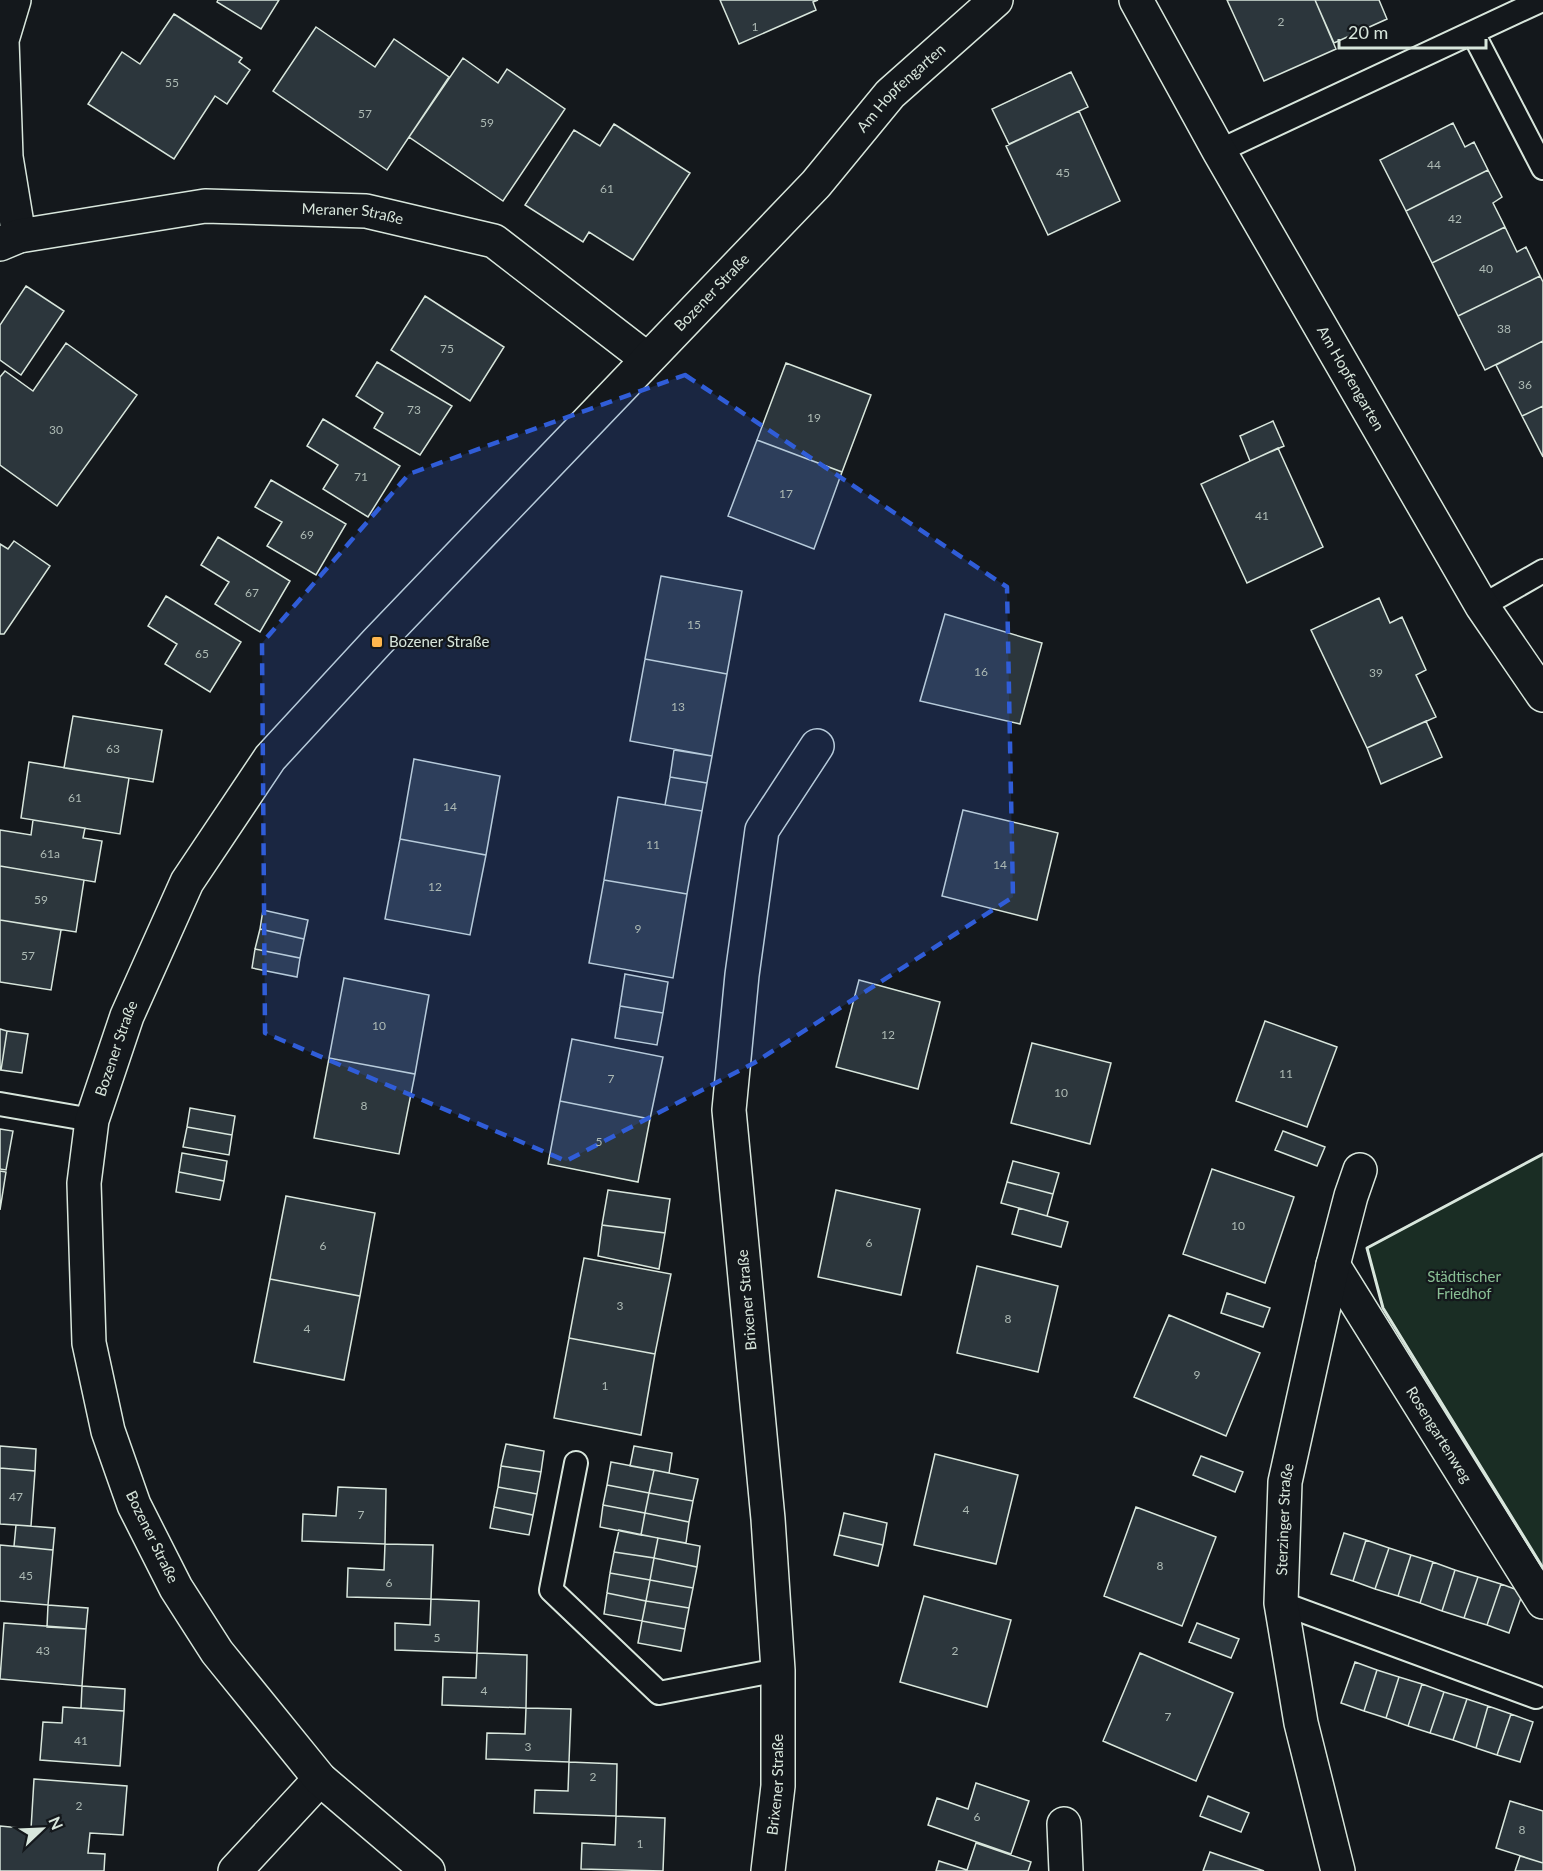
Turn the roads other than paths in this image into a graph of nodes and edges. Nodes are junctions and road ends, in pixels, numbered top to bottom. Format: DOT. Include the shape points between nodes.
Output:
graph roads {
  1 [pos="14,0"];
  2 [pos="996,0"];
  3 [pos="1136,0"];
  4 [pos="1542,0"];
  5 [pos="1473,33"];
  6 [pos="1219,151"];
  7 [pos="1543,168"];
  8 [pos="816,184"];
  9 [pos="9,240"];
  10 [pos="647,358"];
  11 [pos="1543,571"];
  12 [pos="1482,606"];
  13 [pos="1543,695"];
  14 [pos="817,746"];
  15 [pos="0,1104"];
  16 [pos="92,1120"];
  17 [pos="1360,1170"];
  18 [pos="1333,1265"];
  19 [pos="576,1463"];
  20 [pos="1543,1602"];
  21 [pos="1281,1604"];
  22 [pos="778,1670"];
  23 [pos="1536,1697"];
  24 [pos="320,1779"];
  25 [pos="1064,1824"];
  26 [pos="235,1871"];
  27 [pos="428,1871"];
  28 [pos="768,1871"];
  29 [pos="1066,1871"];
  30 [pos="1338,1871"];
  1 -- 9 [label="street, Meraner Straße" via="2,40"];
  2 -- 8 [label="street, Am Hopfengarten" via="890,94"];
  3 -- 6 [label="street, Am Hopfengarten"];
  4 -- 5 [label="lane"];
  5 -- 6 [label="lane"];
  5 -- 7 [label="lane"];
  6 -- 12 [label="street, Am Hopfengarten"];
  8 -- 10 [label="street, Bozener Straße"];
  9 -- 10 [label="street, Meraner Straße" via="205,206 366,211 494,241"];
  10 -- 16 [label="street, Bozener Straße" via="270,758 187,882 127,1016"];
  11 -- 12 [label="lane"];
  12 -- 13 [label="street, Am Hopfengarten"];
  14 -- 22 [label="street, Brixener Straße" via="762,830 729,1110 768,1519"];
  15 -- 16 [label="lane"];
  16 -- 24 [label="street, Bozener Straße" via="84,1183 89,1343 108,1431 134,1504 176,1588 217,1652"];
  17 -- 18 [label="street, Sterzinger Straße"];
  18 -- 20 [label="street, Rosengartenweg"];
  18 -- 21 [label="street, Sterzinger Straße" via="1285,1482"];
  19 -- 22 [label="lane" via="551,1590 659,1693"];
  21 -- 23 [label="lane"];
  21 -- 30 [label="street, Sterzinger Straße" via="1301,1723"];
  22 -- 28 [label="street, Brixener Straße" via="778,1786"];
  24 -- 26 [label="street"];
  24 -- 27 [label="street, Bozener Straße"];
  25 -- 29 [label="street"];
}
